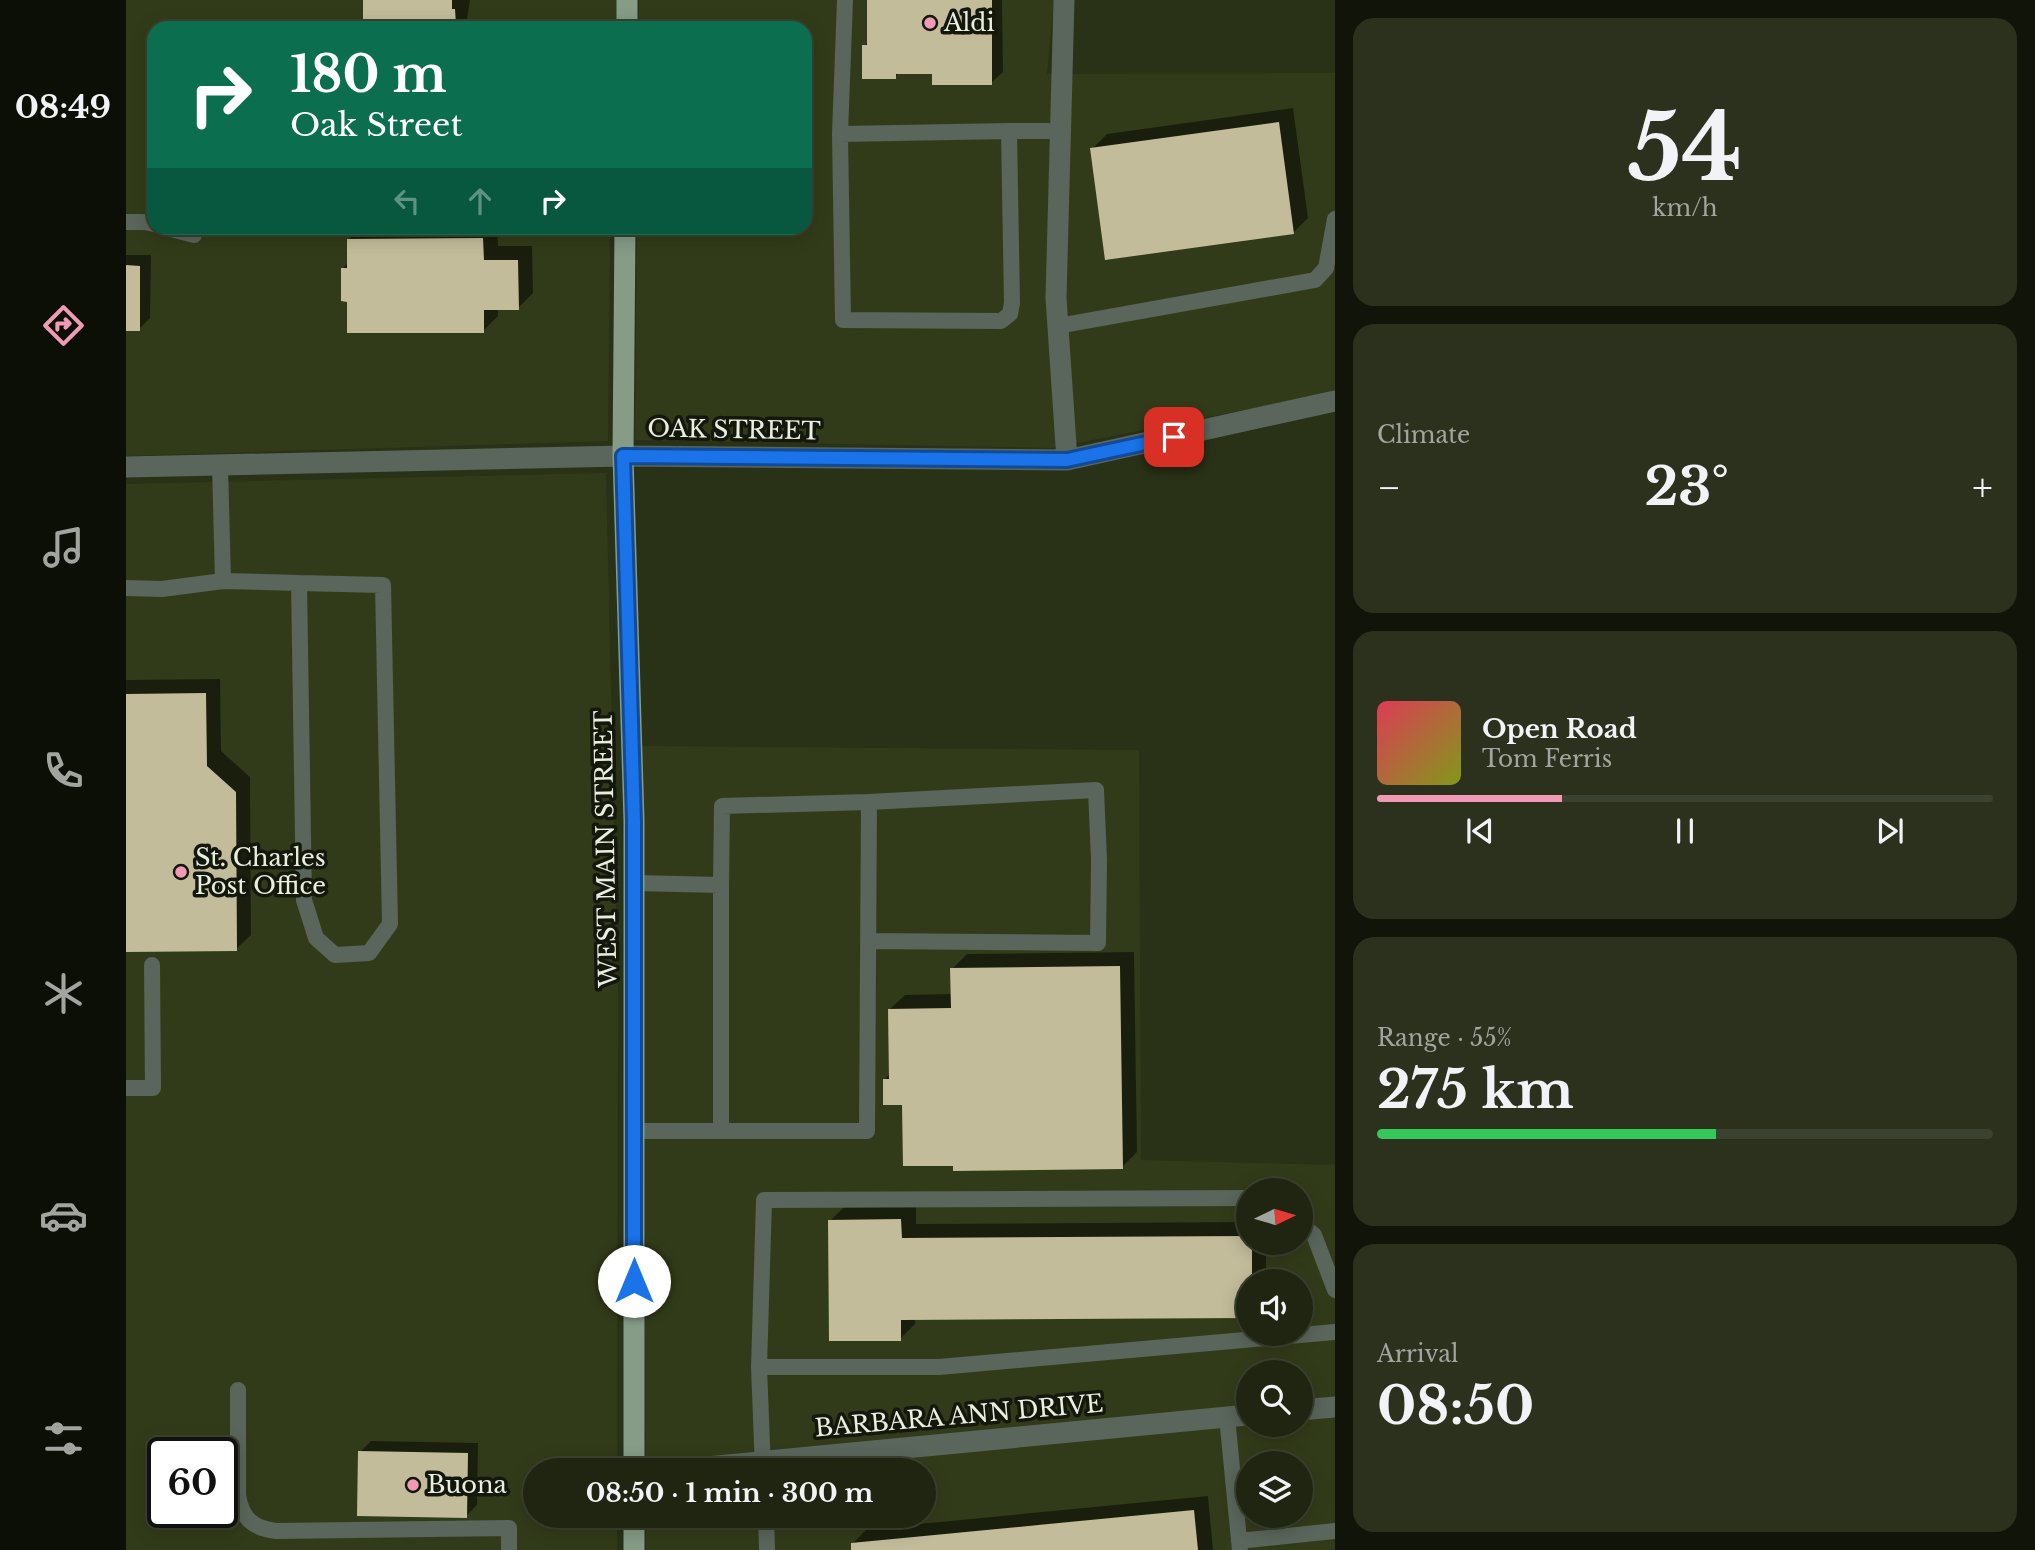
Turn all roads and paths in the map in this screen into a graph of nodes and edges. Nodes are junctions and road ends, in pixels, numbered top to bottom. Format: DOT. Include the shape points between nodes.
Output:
graph roads {
  1 [pos="627,0"];
  2 [pos="845,0"];
  3 [pos="1064,0"];
  4 [pos="627,21"];
  5 [pos="1009,131"];
  6 [pos="1061,131"];
  7 [pos="840,134"];
  8 [pos="1335,219"];
  9 [pos="126,222"];
  10 [pos="147,222"];
  11 [pos="625,235"];
  12 [pos="1058,326"];
  13 [pos="1335,401"];
  14 [pos="623,456"];
  15 [pos="1067,460"];
  16 [pos="220,465"];
  17 [pos="126,467"];
  18 [pos="223,581"];
  19 [pos="299,583"];
  20 [pos="126,588"];
  21 [pos="869,802"];
  22 [pos="634,883"];
  23 [pos="721,885"];
  24 [pos="868,941"];
  25 [pos="152,965"];
  26 [pos="126,1088"];
  27 [pos="633,1131"];
  28 [pos="721,1131"];
  29 [pos="1236,1198"];
  30 [pos="1313,1234"];
  31 [pos="1335,1290"];
  32 [pos="1335,1332"];
  33 [pos="759,1367"];
  34 [pos="238,1390"];
  35 [pos="1335,1407"];
  36 [pos="1313,1409"];
  37 [pos="1236,1416"];
  38 [pos="1237,1437"];
  39 [pos="634,1458"];
  40 [pos="763,1458"];
  41 [pos="839,1458"];
  42 [pos="634,1528"];
  43 [pos="766,1528"];
  44 [pos="1335,1531"];
  45 [pos="1240,1546"];
  46 [pos="509,1550"];
  47 [pos="634,1550"];
  48 [pos="767,1550"];
  1 -- 4 [label="main road"];
  2 -- 7 [label="lane"];
  3 -- 6 [label="street"];
  5 -- 6 [label="lane"];
  5 -- 7 [label="lane"];
  5 -- 7 [label="lane" via="1012,303 1010,314 1001,321 843,320"];
  6 -- 12 [label="street"];
  8 -- 12 [label="lane" via="1326,268 1315,280"];
  9 -- 10 [label="lane"];
  11 -- 14 [label="main road, WEST MAIN STREET"];
  12 -- 15 [label="street"];
  13 -- 15 [label="street, OAK STREET"];
  14 -- 15 [label="street, OAK STREET"];
  14 -- 16 [label="street, OAK STREET"];
  14 -- 22 [label="main road, WEST MAIN STREET"];
  16 -- 17 [label="street, OAK STREET"];
  16 -- 18 [label="lane"];
  18 -- 19 [label="lane"];
  18 -- 20 [label="lane" via="162,589"];
  19 -- 19 [label="lane" via="304,900 316,938 335,955 369,953 390,923 383,585"];
  21 -- 23 [label="lane" via="722,806"];
  21 -- 24 [label="lane"];
  21 -- 24 [label="lane" via="1096,790 1099,860 1098,943"];
  22 -- 23 [label="lane"];
  22 -- 27 [label="main road, WEST MAIN STREET"];
  23 -- 28 [label="lane"];
  24 -- 28 [label="lane" via="867,1131"];
  25 -- 26 [label="lane" via="153,1088"];
  27 -- 28 [label="lane"];
  27 -- 39 [label="main road, WEST MAIN STREET"];
  29 -- 33 [label="lane" via="764,1200"];
  30 -- 31 [label="lane"];
  32 -- 33 [label="lane" via="939,1367"];
  33 -- 40 [label="lane"];
  34 -- 46 [label="lane" via="238,1496 240,1509 258,1529 509,1528"];
  35 -- 36 [label="street"];
  37 -- 41 [label="street, BARBARA ANN DRIVE"];
  38 -- 45 [label="lane"];
  42 -- 47 [label="main road"];
  43 -- 48 [label="lane"];
  44 -- 45 [label="lane"];
}
